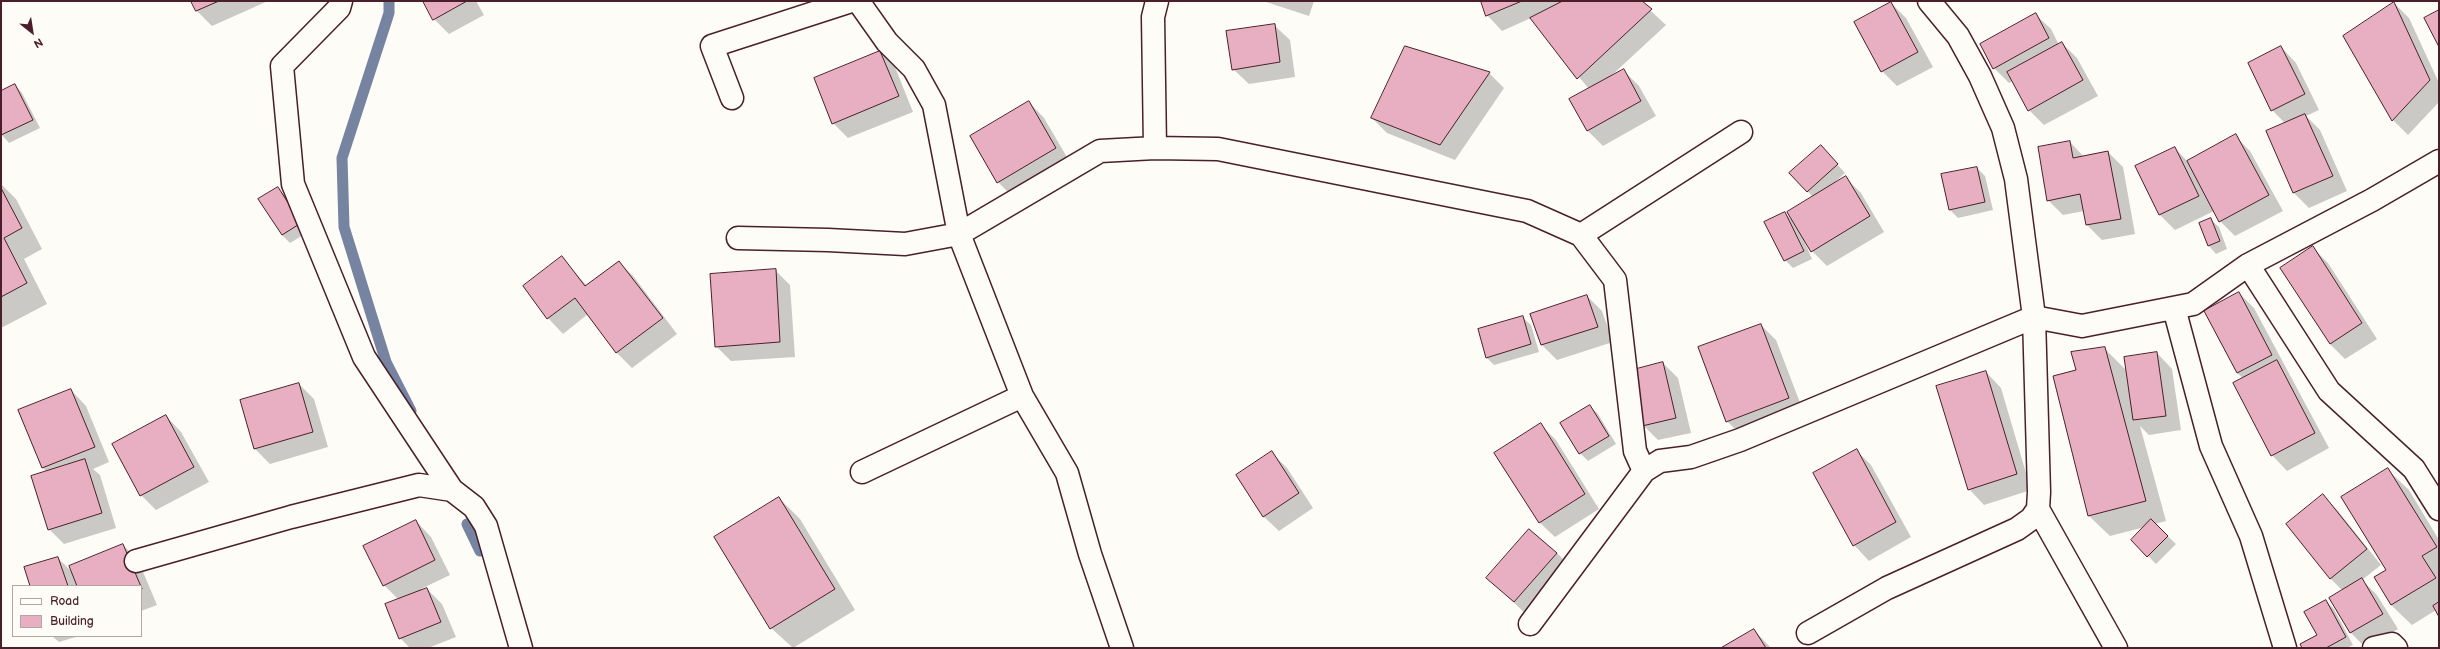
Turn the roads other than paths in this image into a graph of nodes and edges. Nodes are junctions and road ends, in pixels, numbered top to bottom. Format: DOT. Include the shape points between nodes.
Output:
graph roads {
  1 [pos="341,1"];
  2 [pos="851,1"];
  3 [pos="858,1"];
  4 [pos="1157,1"];
  5 [pos="1929,1"];
  6 [pos="732,98"];
  7 [pos="1741,132"];
  8 [pos="1155,148"];
  9 [pos="2439,161"];
  10 [pos="959,234"];
  11 [pos="1581,236"];
  12 [pos="738,238"];
  13 [pos="2248,265"];
  14 [pos="2174,308"];
  15 [pos="2034,317"];
  16 [pos="1022,396"];
  17 [pos="1644,471"];
  18 [pos="862,472"];
  19 [pos="452,490"];
  20 [pos="2038,509"];
  21 [pos="2439,510"];
  22 [pos="136,561"];
  23 [pos="1530,624"];
  24 [pos="1808,633"];
  25 [pos="521,648"];
  26 [pos="1122,648"];
  27 [pos="2116,648"];
  28 [pos="2285,648"];
  29 [pos="2374,648"];
  30 [pos="2396,648"];
  1 -- 19 [label="street" via="339,8 282,66 293,184 364,357"];
  2 -- 6 [label="street" via="712,46"];
  3 -- 10 [label="street" via="887,42 914,69 934,105"];
  4 -- 8 [label="street" via="1154,17"];
  5 -- 15 [label="street" via="1958,36 1980,76 2003,128 2016,179"];
  7 -- 11 [label="street"];
  8 -- 10 [label="street" via="1100,151"];
  8 -- 11 [label="street" via="1218,149 1527,211"];
  9 -- 13 [label="street" via="2372,200"];
  10 -- 12 [label="street" via="905,244"];
  10 -- 16 [label="street"];
  11 -- 17 [label="street" via="1615,280 1635,451"];
  13 -- 14 [label="street" via="2193,304"];
  13 -- 21 [label="street" via="2329,391 2414,469"];
  14 -- 15 [label="street" via="2082,326"];
  14 -- 28 [label="street" via="2211,446 2251,536"];
  15 -- 17 [label="street" via="1740,440 1691,457 1660,462"];
  15 -- 20 [label="street"];
  16 -- 18 [label="street"];
  16 -- 26 [label="street" via="1067,473 1090,554"];
  17 -- 23 [label="street"];
  19 -- 22 [label="street" via="419,485 299,515"];
  19 -- 25 [label="street" via="474,507 486,526"];
  20 -- 24 [label="street" via="2031,519 2017,529 1887,588"];
  20 -- 27 [label="street"];
  29 -- 30 [label="street" via="2392,644"];
}
